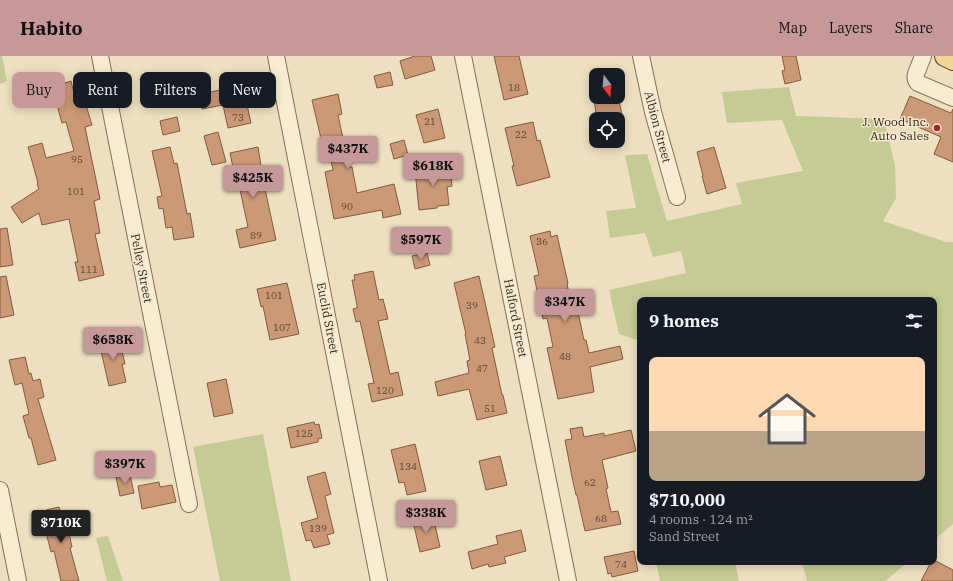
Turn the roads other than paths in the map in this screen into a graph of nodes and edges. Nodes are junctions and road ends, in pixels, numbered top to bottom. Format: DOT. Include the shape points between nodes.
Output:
graph roads {
  1 [pos="100,56"];
  2 [pos="276,56"];
  3 [pos="463,56"];
  4 [pos="640,56"];
  5 [pos="923,56"];
  6 [pos="945,56"];
  7 [pos="953,60"];
  8 [pos="953,98"];
  9 [pos="677,198"];
  10 [pos="0,491"];
  11 [pos="188,504"];
  12 [pos="18,581"];
  13 [pos="380,581"];
  14 [pos="568,581"];
  1 -- 11 [label="street, Pelley Street"];
  2 -- 13 [label="street, Euclid Street"];
  3 -- 14 [label="street, Halford Street"];
  4 -- 9 [label="street, Albion Street"];
  5 -- 8 [label="street" via="915,76 916,82"];
  6 -- 7 [label="main road"];
  10 -- 12 [label="street"];
}
